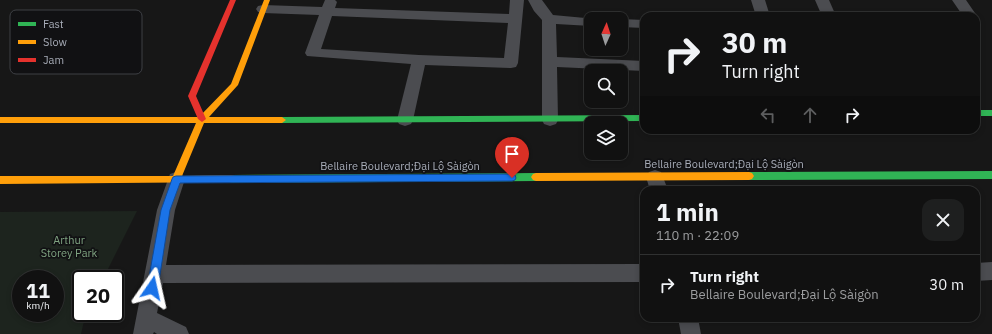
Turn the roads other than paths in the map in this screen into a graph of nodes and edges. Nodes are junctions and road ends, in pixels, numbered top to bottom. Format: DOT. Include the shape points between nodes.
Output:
graph roads {
  1 [pos="232,0"];
  2 [pos="517,0"];
  3 [pos="535,0"];
  4 [pos="758,0"];
  5 [pos="822,0"];
  6 [pos="959,0"];
  7 [pos="265,4"];
  8 [pos="329,6"];
  9 [pos="762,12"];
  10 [pos="827,12"];
  11 [pos="967,12"];
  12 [pos="515,19"];
  13 [pos="549,19"];
  14 [pos="584,22"];
  15 [pos="628,23"];
  16 [pos="640,24"];
  17 [pos="419,60"];
  18 [pos="549,62"];
  19 [pos="640,66"];
  20 [pos="980,113"];
  21 [pos="992,113"];
  22 [pos="640,118"];
  23 [pos="202,119"];
  24 [pos="0,120"];
  25 [pos="405,120"];
  26 [pos="550,120"];
  27 [pos="992,174"];
  28 [pos="176,179"];
  29 [pos="0,180"];
  30 [pos="657,183"];
  31 [pos="992,271"];
  32 [pos="980,272"];
  33 [pos="640,273"];
  34 [pos="155,274"];
  35 [pos="689,322"];
  36 [pos="145,326"];
  37 [pos="179,334"];
  38 [pos="691,334"];
  1 -- 23 [label="main road" via="192,96"];
  2 -- 12 [label="lane"];
  3 -- 13 [label="lane"];
  4 -- 9 [label="lane"];
  5 -- 10 [label="lane"];
  6 -- 11 [label="lane"];
  7 -- 8 [label="lane"];
  7 -- 23 [label="main road" via="234,85"];
  8 -- 12 [label="lane"];
  8 -- 17 [label="lane" via="312,53"];
  12 -- 17 [label="lane" via="511,63"];
  13 -- 14 [label="lane"];
  13 -- 18 [label="lane"];
  15 -- 16 [label="lane"];
  17 -- 25 [label="lane"];
  18 -- 19 [label="lane"];
  18 -- 26 [label="lane"];
  20 -- 21 [label="main road"];
  22 -- 26 [label="main road"];
  23 -- 24 [label="main road"];
  23 -- 25 [label="main road"];
  23 -- 28 [label="main road"];
  25 -- 26 [label="main road"];
  27 -- 30 [label="main road, Bellaire Boulevard;Đại Lộ Sàigòn"];
  28 -- 29 [label="main road, Bellaire Boulevard;Đại Lộ Sàigòn"];
  28 -- 30 [label="main road, Bellaire Boulevard;Đại Lộ Sàigòn"];
  28 -- 34 [label="lane" via="166,210"];
  31 -- 32 [label="lane"];
  33 -- 34 [label="lane"];
  34 -- 36 [label="lane"];
  35 -- 38 [label="lane"];
  36 -- 37 [label="lane"];
}
